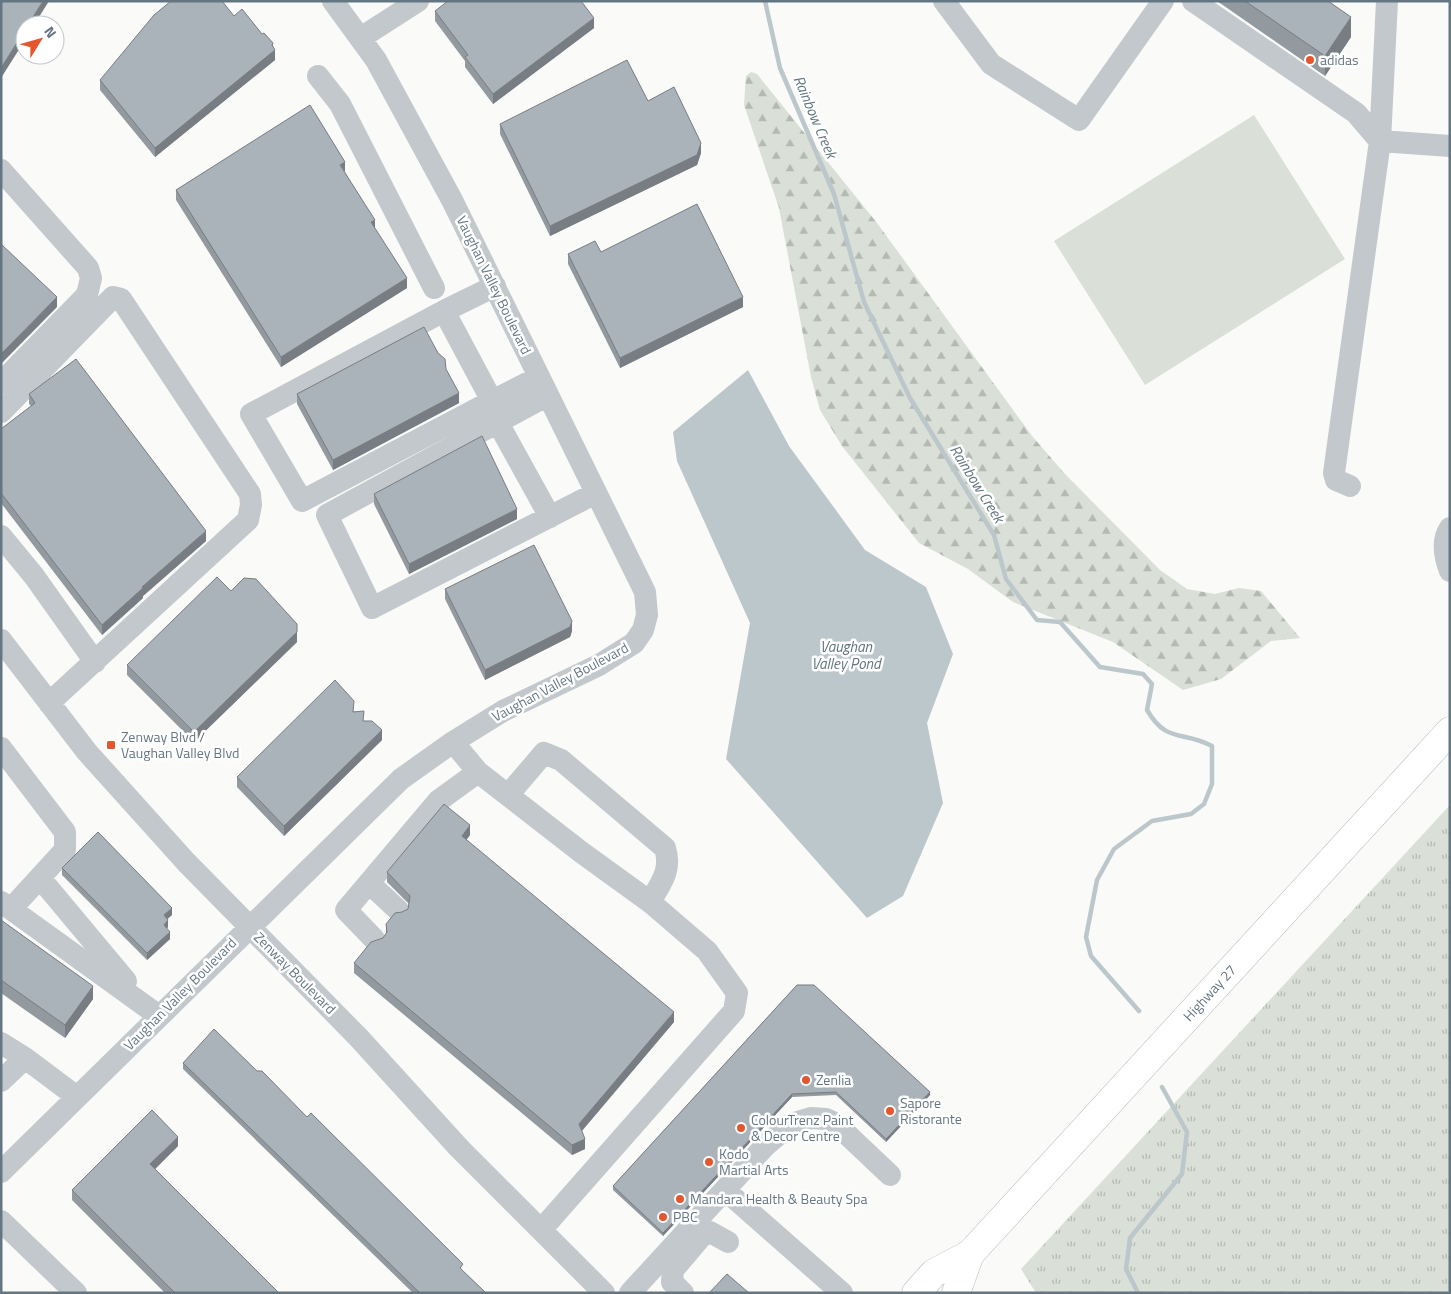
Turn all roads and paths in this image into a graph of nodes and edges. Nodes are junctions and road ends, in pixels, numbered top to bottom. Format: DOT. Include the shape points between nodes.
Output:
graph roads {
  1 [pos="333,1"];
  2 [pos="944,1"];
  3 [pos="1163,1"];
  4 [pos="1193,1"];
  5 [pos="1387,1"];
  6 [pos="407,4"];
  7 [pos="362,38"];
  8 [pos="318,76"];
  9 [pos="1380,141"];
  10 [pos="1450,146"];
  11 [pos="1,170"];
  12 [pos="494,286"];
  13 [pos="434,288"];
  14 [pos="444,311"];
  15 [pos="1,383"];
  16 [pos="544,386"];
  17 [pos="492,401"];
  18 [pos="1,412"];
  19 [pos="498,423"];
  20 [pos="1350,486"];
  21 [pos="596,493"];
  22 [pos="550,517"];
  23 [pos="1450,528"];
  24 [pos="1,536"];
  25 [pos="1450,571"];
  26 [pos="1,640"];
  27 [pos="95,662"];
  28 [pos="9,665"];
  29 [pos="49,702"];
  30 [pos="1450,732"];
  31 [pos="453,742"];
  32 [pos="1,748"];
  33 [pos="478,772"];
  34 [pos="508,794"];
  35 [pos="40,878"];
  36 [pos="369,883"];
  37 [pos="650,902"];
  38 [pos="6,905"];
  39 [pos="398,910"];
  40 [pos="249,926"];
  41 [pos="374,939"];
  42 [pos="154,1012"];
  43 [pos="1,1043"];
  44 [pos="25,1058"];
  45 [pos="1,1081"];
  46 [pos="77,1097"];
  47 [pos="1,1172"];
  48 [pos="890,1175"];
  49 [pos="725,1190"];
  50 [pos="1,1222"];
  51 [pos="541,1230"];
  52 [pos="723,1239"];
  53 [pos="970,1254"];
  54 [pos="681,1291"];
  55 [pos="76,1293"];
  56 [pos="604,1293"];
  57 [pos="630,1293"];
  58 [pos="842,1293"];
  59 [pos="916,1293"];
  60 [pos="956,1293"];
  1 -- 7 [label="street, Vaughan Valley Boulevard"];
  2 -- 3 [label="street" via="992,64 1079,120"];
  4 -- 9 [label="street" via="1356,113"];
  5 -- 9 [label="street"];
  6 -- 7 [label="street"];
  7 -- 12 [label="street, Vaughan Valley Boulevard" via="452,200"];
  8 -- 13 [label="street" via="340,104"];
  9 -- 10 [label="street"];
  9 -- 20 [label="street" via="1334,473 1336,480"];
  11 -- 15 [label="street" via="88,268 91,278 87,295"];
  12 -- 14 [label="street"];
  12 -- 16 [label="street, Vaughan Valley Boulevard"];
  14 -- 17 [label="street"];
  14 -- 17 [label="street" via="251,414 302,501"];
  16 -- 17 [label="street"];
  16 -- 19 [label="street"];
  16 -- 21 [label="street, Vaughan Valley Boulevard"];
  18 -- 27 [label="street" via="113,297 121,299 250,494 248,520"];
  19 -- 22 [label="street"];
  19 -- 22 [label="street" via="326,515 372,608"];
  21 -- 22 [label="street"];
  21 -- 31 [label="street, Vaughan Valley Boulevard" via="645,592 647,615 643,630 634,643 599,665 503,711"];
  23 -- 25 [label="street" via="1446,533 1444,555"];
  24 -- 27 [label="street" via="34,576"];
  26 -- 28 [label="street, Zenway Boulevard"];
  27 -- 29 [label="street"];
  28 -- 29 [label="street, Zenway Boulevard"];
  29 -- 40 [label="street, Zenway Boulevard" via="87,752"];
  30 -- 53 [label="main road, Highway 27"];
  31 -- 33 [label="street"];
  31 -- 40 [label="street, Vaughan Valley Boulevard" via="401,779"];
  32 -- 35 [label="street" via="65,832 64,850"];
  33 -- 34 [label="street"];
  33 -- 36 [label="street" via="438,801"];
  34 -- 37 [label="street"];
  34 -- 37 [label="street" via="544,753 561,760 665,848 669,860"];
  35 -- 38 [label="street"];
  35 -- 42 [label="street"];
  36 -- 39 [label="street"];
  36 -- 41 [label="street" via="346,910"];
  37 -- 51 [label="street" via="707,951 737,993 734,1010"];
  38 -- 42 [label="street"];
  40 -- 42 [label="street, Vaughan Valley Boulevard"];
  40 -- 51 [label="street, Zenway Boulevard"];
  42 -- 46 [label="street, Vaughan Valley Boulevard"];
  43 -- 44 [label="street"];
  44 -- 45 [label="street"];
  44 -- 46 [label="street"];
  46 -- 47 [label="street, Vaughan Valley Boulevard"];
  48 -- 49 [label="street" via="835,1123 826,1118 811,1118 783,1130"];
  49 -- 57 [label="street"];
  49 -- 58 [label="street"];
  50 -- 55 [label="street"];
  51 -- 56 [label="street, Zenway Boulevard"];
  52 -- 54 [label="street" via="710,1232 701,1237 673,1270 672,1282"];
  53 -- 59 [label="main road, Highway 27" via="934,1273"];
  53 -- 60 [label="main road, Highway 27"];
}
